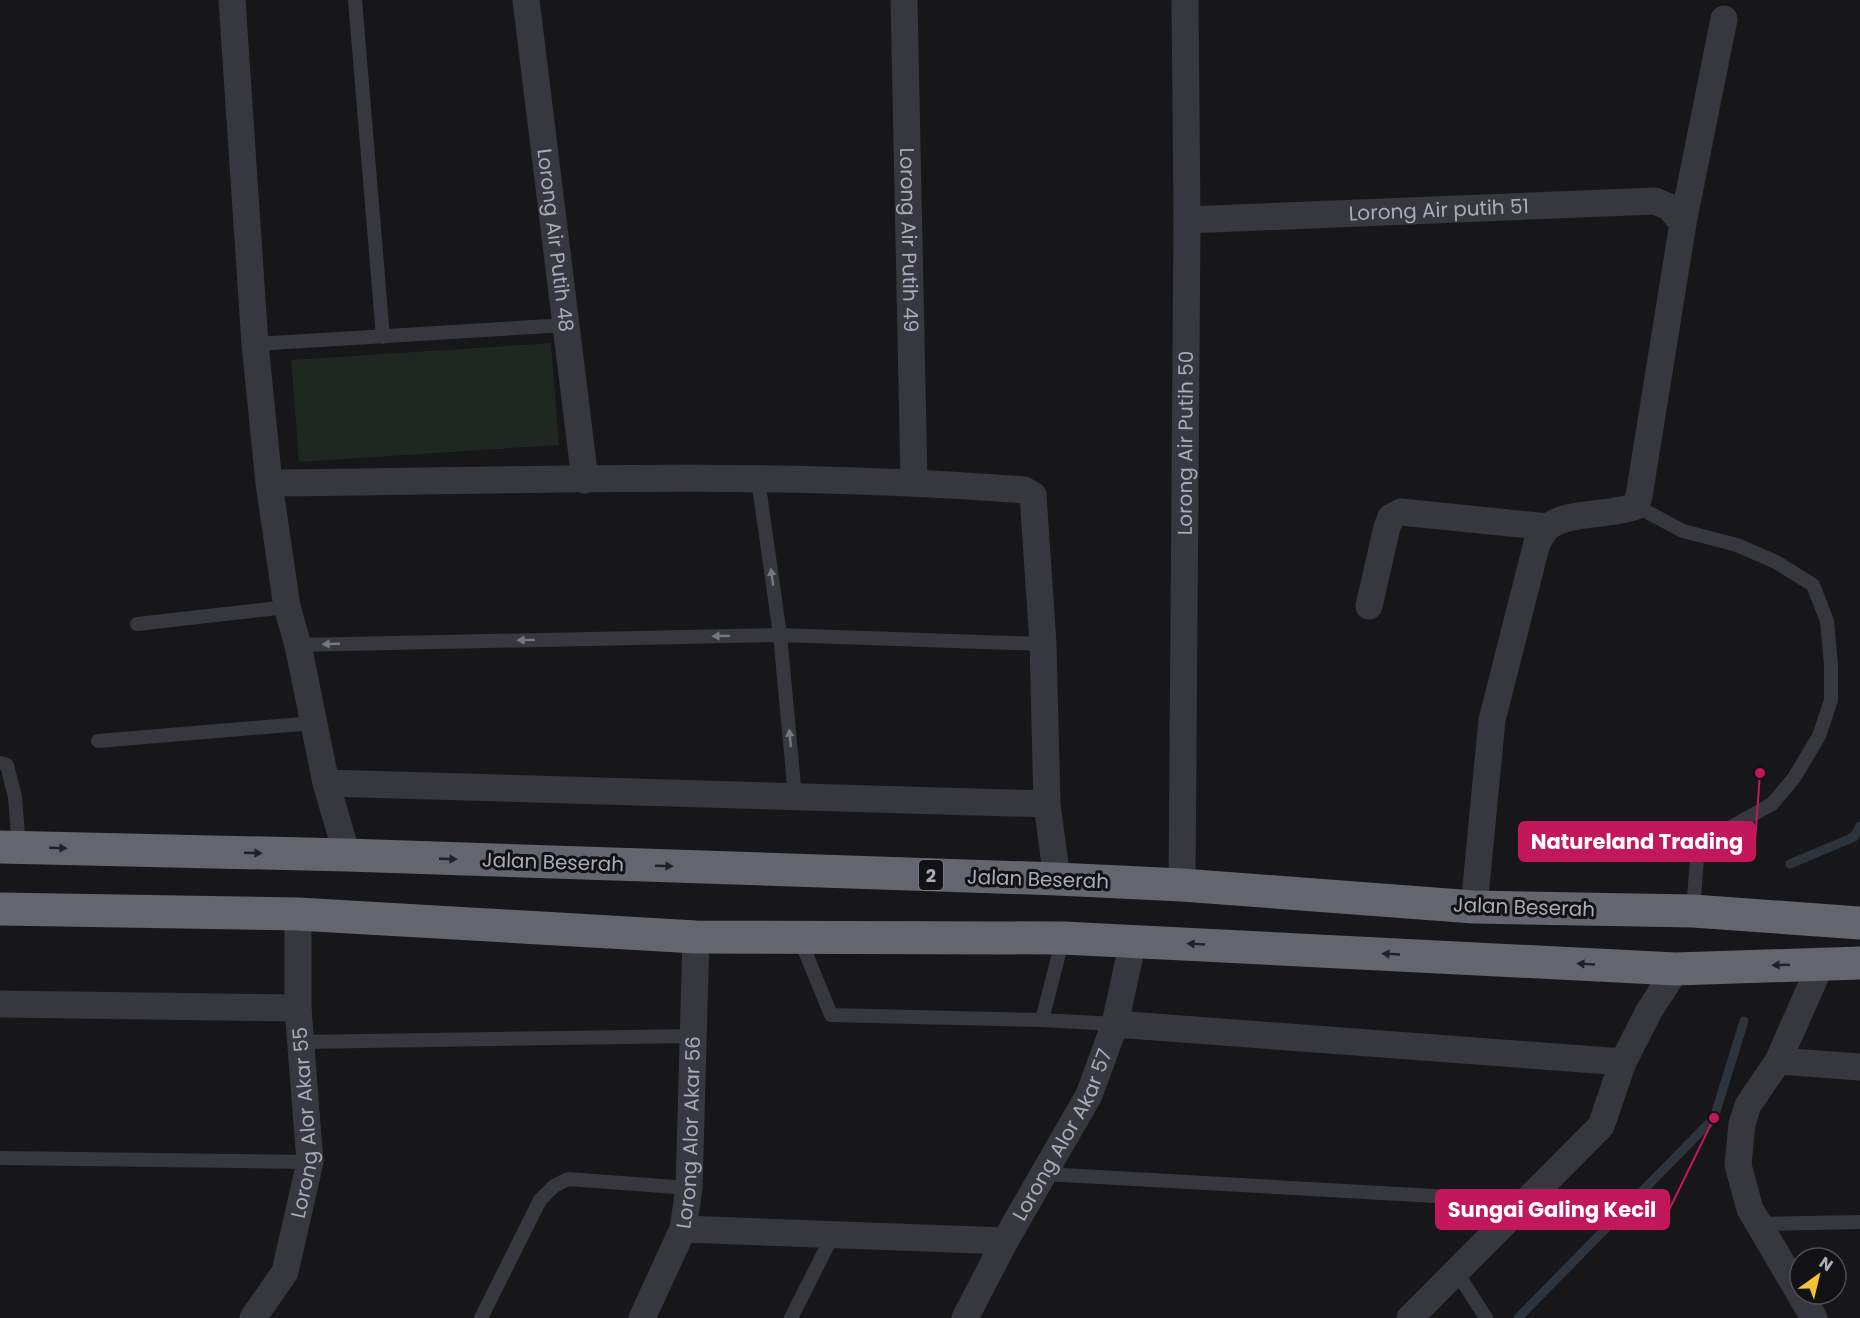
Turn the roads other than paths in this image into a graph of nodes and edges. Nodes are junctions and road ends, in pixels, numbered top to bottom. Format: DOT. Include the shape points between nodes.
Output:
graph roads {
  1 [pos="232,0"];
  2 [pos="355,0"];
  3 [pos="526,0"];
  4 [pos="904,0"];
  5 [pos="1185,0"];
  6 [pos="1724,19"];
  7 [pos="1187,220"];
  8 [pos="1683,223"];
  9 [pos="566,325"];
  10 [pos="383,337"];
  11 [pos="255,344"];
  12 [pos="758,479"];
  13 [pos="585,480"];
  14 [pos="914,481"];
  15 [pos="269,483"];
  16 [pos="1636,506"];
  17 [pos="1548,527"];
  18 [pos="1369,606"];
  19 [pos="287,607"];
  20 [pos="137,624"];
  21 [pos="780,635"];
  22 [pos="1043,644"];
  23 [pos="298,645"];
  24 [pos="314,723"];
  25 [pos="98,741"];
  26 [pos="0,763"];
  27 [pos="326,783"];
  28 [pos="795,796"];
  29 [pos="1047,804"];
  30 [pos="10,847"];
  31 [pos="347,855"];
  32 [pos="1057,879"];
  33 [pos="1182,885"];
  34 [pos="1474,907"];
  35 [pos="0,909"];
  36 [pos="1693,911"];
  37 [pos="298,914"];
  38 [pos="1860,922"];
  39 [pos="696,937"];
  40 [pos="1063,938"];
  41 [pos="800,939"];
  42 [pos="1133,941"];
  43 [pos="1860,963"];
  44 [pos="1821,964"];
  45 [pos="1676,969"];
  46 [pos="0,1004"];
  47 [pos="298,1008"];
  48 [pos="1042,1020"];
  49 [pos="1115,1024"];
  50 [pos="694,1036"];
  51 [pos="301,1042"];
  52 [pos="1778,1061"];
  53 [pos="1623,1062"];
  54 [pos="1860,1067"];
  55 [pos="0,1158"];
  56 [pos="310,1162"];
  57 [pos="1045,1174"];
  58 [pos="689,1188"];
  59 [pos="1526,1202"];
  60 [pos="1860,1221"];
  61 [pos="1759,1224"];
  62 [pos="683,1229"];
  63 [pos="834,1233"];
  64 [pos="1005,1240"];
  65 [pos="1456,1271"];
  66 [pos="253,1318"];
  67 [pos="481,1318"];
  68 [pos="642,1318"];
  69 [pos="791,1318"];
  70 [pos="965,1318"];
  71 [pos="1410,1318"];
  72 [pos="1486,1318"];
  73 [pos="1814,1318"];
  1 -- 11 [label="street"];
  2 -- 10 [label="lane"];
  3 -- 9 [label="street, Lorong Air Putih 48"];
  4 -- 14 [label="street, Lorong Air Putih 49"];
  5 -- 7 [label="street, Lorong Air Putih 50"];
  6 -- 8 [label="street"];
  7 -- 8 [label="street, Lorong Air putih 51" via="1655,201 1669,207"];
  7 -- 33 [label="street, Lorong Air Putih 50"];
  8 -- 16 [label="street"];
  9 -- 10 [label="lane"];
  9 -- 13 [label="street, Lorong Air Putih 48"];
  10 -- 11 [label="lane"];
  11 -- 15 [label="street"];
  12 -- 13 [label="street"];
  12 -- 14 [label="street"];
  21 -- 12 [label="lane, one-way"];
  13 -- 15 [label="street"];
  14 -- 22 [label="street" via="1024,490 1033,495"];
  15 -- 19 [label="street"];
  16 -- 17 [label="street" via="1562,520"];
  16 -- 36 [label="lane" via="1683,531 1737,545 1795,573 1813,585 1827,621 1831,700 1819,736 1794,778 1772,804 1704,842 1697,858"];
  17 -- 18 [label="street" via="1401,512 1391,517 1387,527"];
  17 -- 34 [label="street" via="1537,543 1492,720"];
  19 -- 20 [label="lane"];
  19 -- 23 [label="street"];
  21 -- 22 [label="lane"];
  21 -- 23 [label="lane, one-way"];
  28 -- 21 [label="lane, one-way"];
  22 -- 29 [label="street"];
  23 -- 24 [label="street"];
  24 -- 25 [label="lane"];
  24 -- 27 [label="street"];
  26 -- 30 [label="lane" via="7,765 15,797"];
  27 -- 28 [label="street"];
  27 -- 31 [label="street"];
  28 -- 29 [label="street"];
  29 -- 32 [label="street"];
  30 -- 31 [label="highway, Jalan Beserah / 2, one-way"];
  31 -- 32 [label="highway, Jalan Beserah / 2, one-way"];
  32 -- 33 [label="highway, Jalan Beserah / 2"];
  33 -- 34 [label="highway, Jalan Beserah / 2"];
  34 -- 36 [label="highway, Jalan Beserah / 2"];
  35 -- 37 [label="highway"];
  36 -- 38 [label="highway, Jalan Beserah / 2"];
  37 -- 39 [label="highway"];
  37 -- 47 [label="street, Lorong Alor Akar 55"];
  39 -- 41 [label="highway"];
  39 -- 50 [label="street, Lorong Alor Akar 56"];
  40 -- 41 [label="highway"];
  40 -- 42 [label="highway"];
  40 -- 48 [label="lane"];
  41 -- 48 [label="lane" via="831,1015"];
  45 -- 42 [label="highway, one-way"];
  42 -- 49 [label="street, Lorong Alor Akar 57"];
  43 -- 44 [label="highway"];
  44 -- 45 [label="highway, one-way"];
  44 -- 52 [label="street"];
  45 -- 53 [label="street"];
  46 -- 47 [label="street"];
  47 -- 51 [label="street, Lorong Alor Akar 55"];
  48 -- 49 [label="lane"];
  49 -- 53 [label="street"];
  49 -- 57 [label="street, Lorong Alor Akar 57" via="1089,1095"];
  50 -- 51 [label="lane"];
  50 -- 58 [label="street, Lorong Alor Akar 56"];
  51 -- 56 [label="street, Lorong Alor Akar 55"];
  52 -- 54 [label="street"];
  52 -- 61 [label="street" via="1766,1074 1742,1124 1740,1182"];
  53 -- 59 [label="street" via="1601,1126"];
  55 -- 56 [label="lane"];
  56 -- 66 [label="street, Lorong Alor Akar 55" via="285,1272"];
  57 -- 59 [label="lane"];
  57 -- 64 [label="street, Lorong Alor Akar 57"];
  58 -- 62 [label="street, Lorong Alor Akar 56"];
  58 -- 67 [label="lane" via="568,1179 554,1186 540,1200"];
  59 -- 65 [label="street"];
  60 -- 61 [label="lane"];
  61 -- 73 [label="street"];
  62 -- 63 [label="street"];
  62 -- 68 [label="street, Lorong Alor Akar 56"];
  63 -- 64 [label="street"];
  63 -- 69 [label="lane"];
  64 -- 70 [label="street, Lorong Alor Akar 57"];
  65 -- 71 [label="street"];
  65 -- 72 [label="lane"];
}
